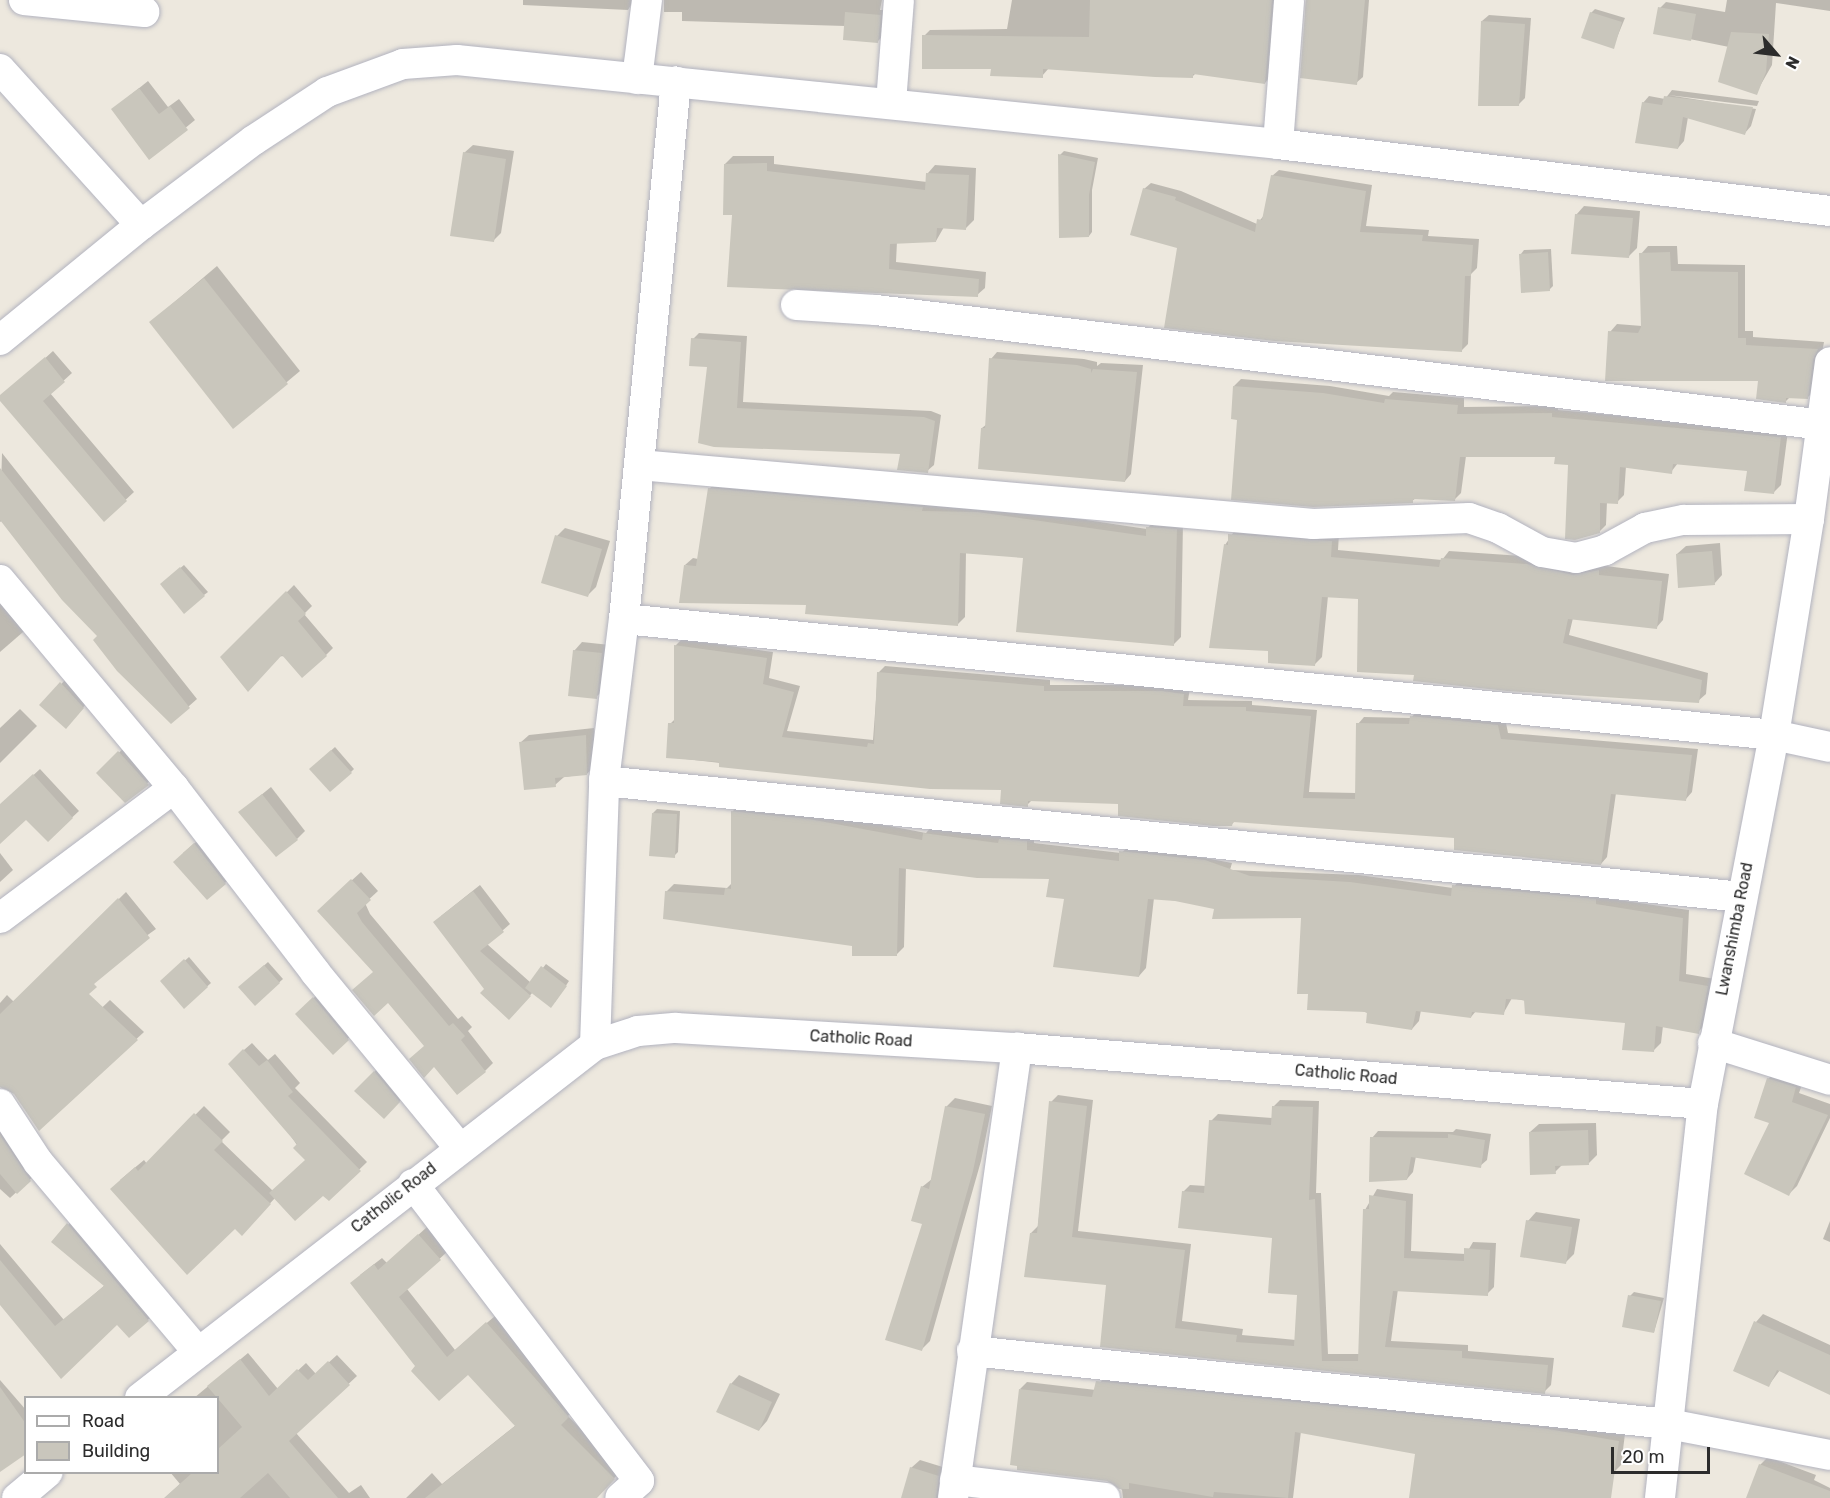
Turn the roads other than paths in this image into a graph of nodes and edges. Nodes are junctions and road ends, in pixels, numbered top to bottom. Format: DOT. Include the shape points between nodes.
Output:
graph roads {
  1 [pos="24,0"];
  2 [pos="647,0"];
  3 [pos="899,0"];
  4 [pos="1288,0"];
  5 [pos="144,12"];
  6 [pos="0,69"];
  7 [pos="637,79"];
  8 [pos="676,82"];
  9 [pos="891,103"];
  10 [pos="1278,144"];
  11 [pos="1830,211"];
  12 [pos="141,225"];
  13 [pos="796,305"];
  14 [pos="0,340"];
  15 [pos="1830,362"];
  16 [pos="1823,425"];
  17 [pos="639,465"];
  18 [pos="1818,500"];
  19 [pos="0,580"];
  20 [pos="624,619"];
  21 [pos="1774,735"];
  22 [pos="1830,747"];
  23 [pos="604,781"];
  24 [pos="174,788"];
  25 [pos="1742,897"];
  26 [pos="0,918"];
  27 [pos="1713,1043"];
  28 [pos="595,1045"];
  29 [pos="1017,1048"];
  30 [pos="1830,1080"];
  31 [pos="0,1104"];
  32 [pos="1703,1104"];
  33 [pos="459,1147"];
  34 [pos="413,1184"];
  35 [pos="197,1351"];
  36 [pos="972,1351"];
  37 [pos="142,1396"];
  38 [pos="1669,1424"];
  39 [pos="1830,1455"];
  40 [pos="47,1474"];
  41 [pos="954,1489"];
  42 [pos="637,1492"];
  43 [pos="17,1498"];
  44 [pos="1105,1498"];
  45 [pos="1660,1498"];
  1 -- 5 [label="street"];
  2 -- 7 [label="street"];
  3 -- 9 [label="street"];
  4 -- 10 [label="street"];
  6 -- 12 [label="street"];
  7 -- 8 [label="street"];
  7 -- 12 [label="street" via="457,60 403,64 327,92 254,140"];
  8 -- 9 [label="street"];
  8 -- 17 [label="street"];
  9 -- 10 [label="street"];
  10 -- 11 [label="street"];
  12 -- 14 [label="street"];
  13 -- 16 [label="street" via="876,310"];
  15 -- 16 [label="street, Lwanshimba Road"];
  16 -- 18 [label="street, Lwanshimba Road"];
  17 -- 18 [label="street" via="1313,524 1469,518 1498,528 1542,552 1576,558 1605,550 1646,528"];
  17 -- 20 [label="street"];
  18 -- 21 [label="street, Lwanshimba Road"];
  19 -- 24 [label="street"];
  20 -- 21 [label="street"];
  20 -- 23 [label="street"];
  21 -- 22 [label="street"];
  21 -- 25 [label="street, Lwanshimba Road"];
  23 -- 25 [label="street"];
  23 -- 28 [label="street"];
  24 -- 26 [label="street"];
  24 -- 33 [label="street" via="315,972"];
  25 -- 27 [label="street, Lwanshimba Road"];
  27 -- 30 [label="street"];
  27 -- 32 [label="street, Lwanshimba Road"];
  28 -- 29 [label="street, Catholic Road" via="638,1031 676,1028"];
  28 -- 33 [label="street, Catholic Road"];
  29 -- 32 [label="street, Catholic Road"];
  29 -- 36 [label="street"];
  31 -- 35 [label="street" via="38,1162"];
  32 -- 38 [label="street, Lwanshimba Road"];
  33 -- 34 [label="street, Catholic Road"];
  34 -- 35 [label="street, Catholic Road"];
  34 -- 42 [label="street"];
  35 -- 37 [label="street, Catholic Road"];
  36 -- 38 [label="street"];
  36 -- 41 [label="street"];
  38 -- 39 [label="street"];
  38 -- 45 [label="street, Lwanshimba Road"];
  40 -- 43 [label="street"];
  41 -- 44 [label="street"];
}
